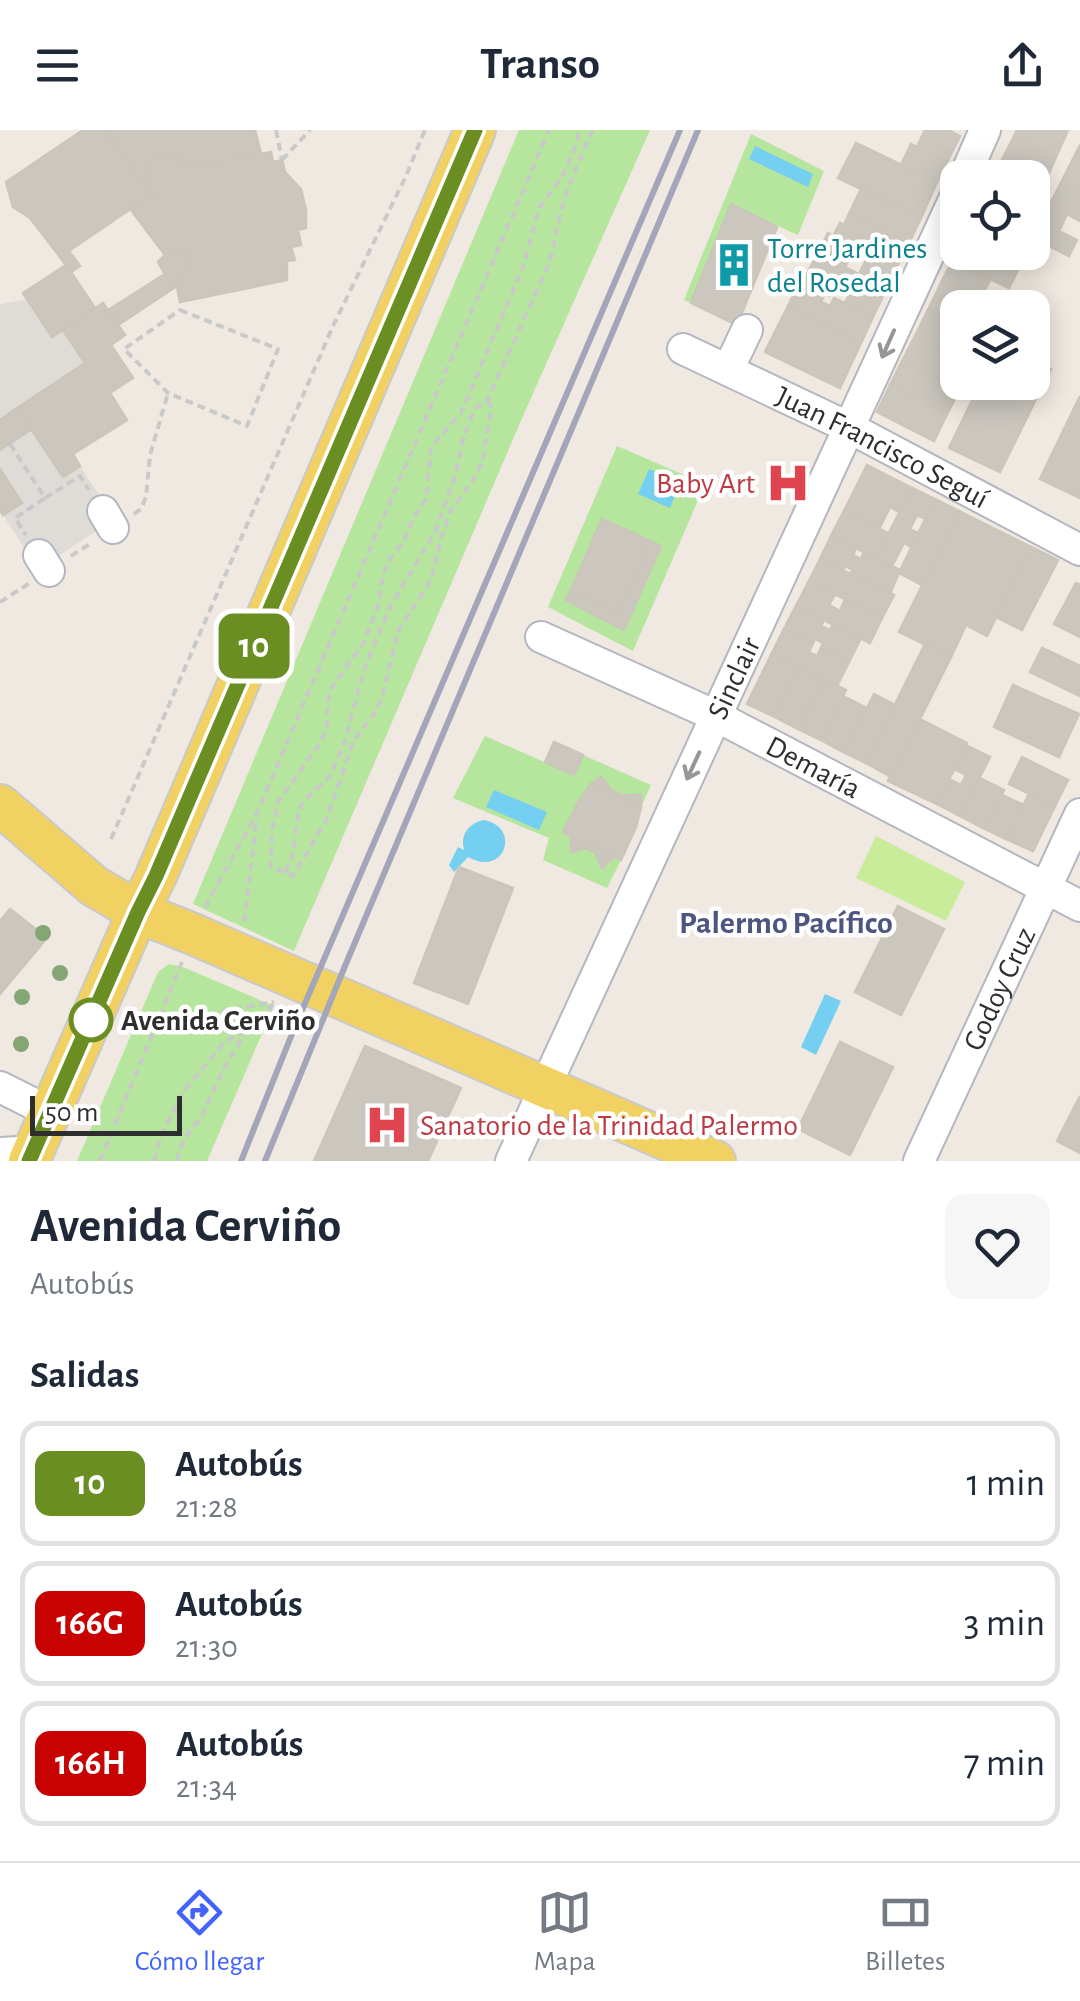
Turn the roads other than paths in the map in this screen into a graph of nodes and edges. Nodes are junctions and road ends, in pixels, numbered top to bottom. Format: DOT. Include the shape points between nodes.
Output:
graph roads {
  1 [pos="474,130"];
  2 [pos="985,130"];
  3 [pos="972,160"];
  4 [pos="940,230"];
  5 [pos="747,330"];
  6 [pos="683,349"];
  7 [pos="728,370"];
  8 [pos="850,428"];
  9 [pos="1080,550"];
  10 [pos="541,637"];
  11 [pos="716,716"];
  12 [pos="0,805"];
  13 [pos="1080,814"];
  14 [pos="1046,888"];
  15 [pos="1080,906"];
  16 [pos="138,912"];
  17 [pos="545,1086"];
  18 [pos="0,1087"];
  19 [pos="50,1112"];
  20 [pos="21,1155"];
  21 [pos="510,1161"];
  22 [pos="715,1161"];
  23 [pos="919,1161"];
  1 -- 16 [label="main road"];
  2 -- 3 [label="street"];
  4 -- 8 [label="street, Sinclair, one-way"];
  5 -- 7 [label="street"];
  6 -- 7 [label="street, Juan Francisco Seguí"];
  7 -- 8 [label="street, Juan Francisco Seguí"];
  8 -- 9 [label="street, Juan Francisco Seguí"];
  8 -- 11 [label="street, Sinclair"];
  10 -- 11 [label="street, Demaría"];
  11 -- 14 [label="street, Demaría"];
  11 -- 17 [label="street, Sinclair, one-way"];
  12 -- 16 [label="main road" via="94,886"];
  13 -- 14 [label="street, Godoy Cruz"];
  14 -- 15 [label="street, Demaría"];
  14 -- 23 [label="street, Godoy Cruz"];
  16 -- 17 [label="main road" via="198,923"];
  16 -- 19 [label="main road"];
  17 -- 21 [label="street, Sinclair"];
  17 -- 22 [label="main road"];
  18 -- 19 [label="street"];
  19 -- 20 [label="main road"];
}
